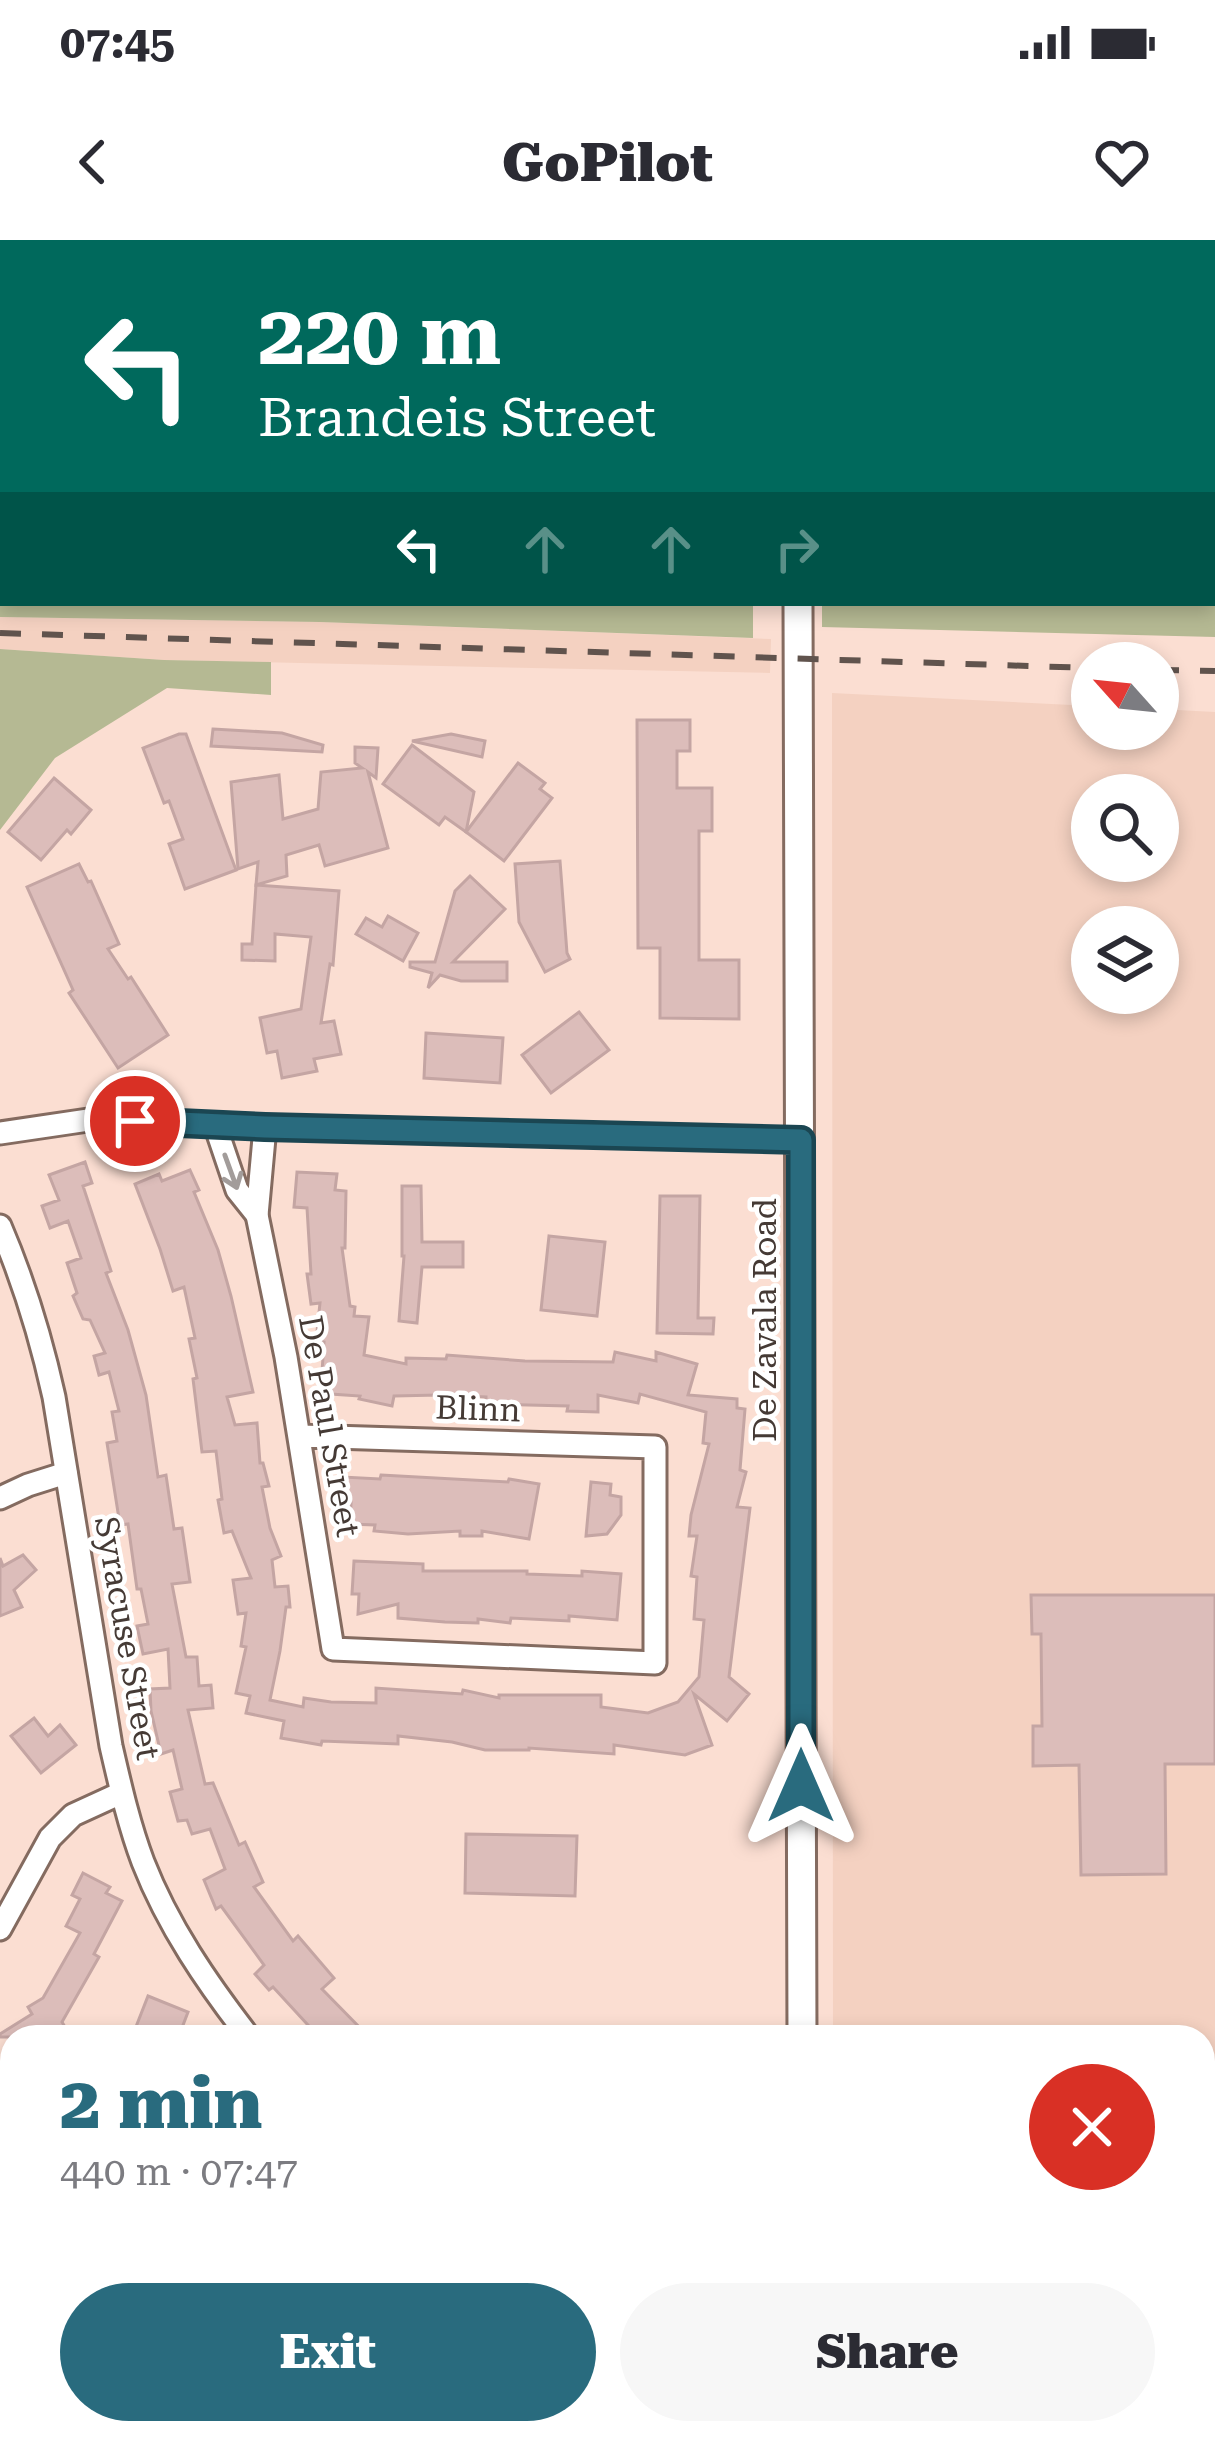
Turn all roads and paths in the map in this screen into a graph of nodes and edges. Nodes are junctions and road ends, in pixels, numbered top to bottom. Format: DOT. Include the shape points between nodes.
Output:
graph roads {
  1 [pos="797,606"];
  2 [pos="215,1125"];
  3 [pos="265,1127"];
  4 [pos="0,1133"];
  5 [pos="801,1140"];
  6 [pos="257,1215"];
  7 [pos="0,1226"];
  8 [pos="299,1436"];
  9 [pos="66,1473"];
  10 [pos="0,1498"];
  11 [pos="655,1663"];
  12 [pos="122,1793"];
  13 [pos="0,1929"];
  14 [pos="240,2025"];
  15 [pos="802,2025"];
  1 -- 5 [label="main road, De Zavala Road"];
  2 -- 3 [label="street"];
  2 -- 4 [label="street" via="94,1119"];
  2 -- 6 [label="street, De Paul Street, one-way" via="237,1190"];
  3 -- 5 [label="street"];
  3 -- 6 [label="street, De Paul Street"];
  5 -- 15 [label="main road, De Zavala Road"];
  6 -- 8 [label="street, De Paul Street"];
  7 -- 9 [label="street, Syracuse Street" via="42,1342"];
  8 -- 11 [label="street, De Paul Street" via="333,1649"];
  8 -- 11 [label="street, Blinn" via="655,1447"];
  9 -- 10 [label="street"];
  9 -- 12 [label="street, Syracuse Street"];
  12 -- 13 [label="street" via="73,1815 50,1838"];
  12 -- 14 [label="street, Syracuse Street" via="170,1920"];
}
